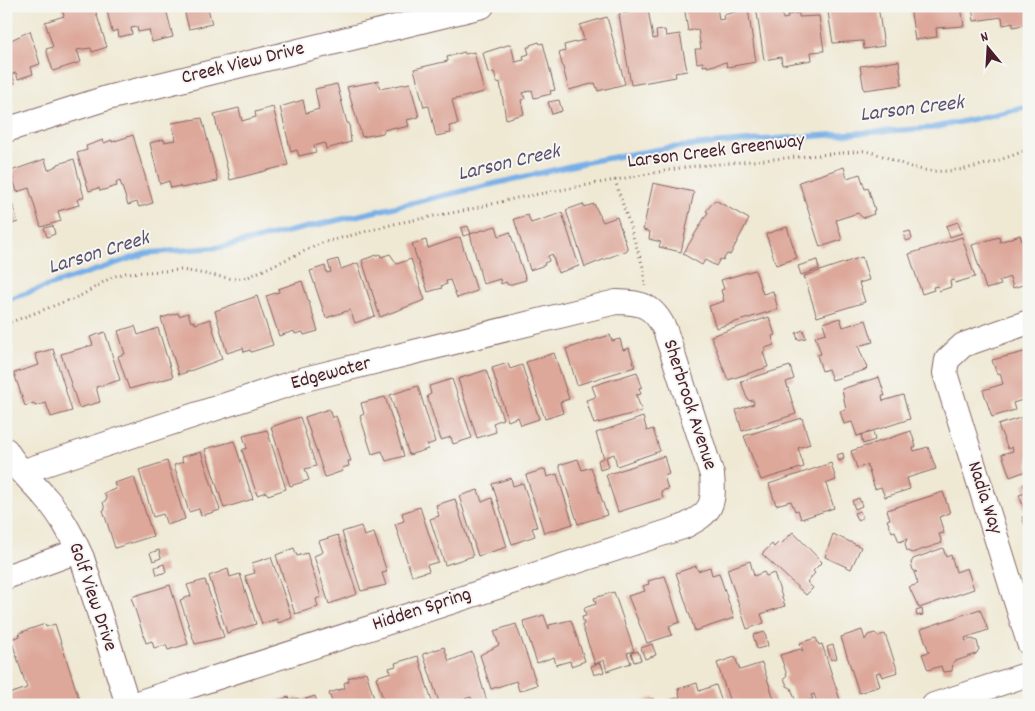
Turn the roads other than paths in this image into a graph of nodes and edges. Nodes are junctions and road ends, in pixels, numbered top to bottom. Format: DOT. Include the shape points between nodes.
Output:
graph roads {
  1 [pos="482,6"];
  2 [pos="6,130"];
  3 [pos="646,306"];
  4 [pos="1029,322"];
  5 [pos="6,450"];
  6 [pos="21,472"];
  7 [pos="709,509"];
  8 [pos="78,551"];
  9 [pos="6,576"];
  10 [pos="1029,643"];
  11 [pos="1029,674"];
  12 [pos="129,705"];
  13 [pos="934,705"];
  1 -- 2 [label="street, Creek View Drive" via="115,96"];
  3 -- 6 [label="street, Edgewater" via="616,302 332,372"];
  3 -- 7 [label="street, Sherbrook Avenue" via="658,316 665,330 712,475 714,496"];
  4 -- 10 [label="street, Nadia Way" via="963,344 950,355 945,373"];
  5 -- 6 [label="street, Golf View Drive"];
  6 -- 8 [label="street, Golf View Drive" via="60,516"];
  7 -- 12 [label="street, Hidden Spring" via="683,527"];
  8 -- 9 [label="street"];
  8 -- 12 [label="street, Golf View Drive"];
  11 -- 13 [label="street"];
}
